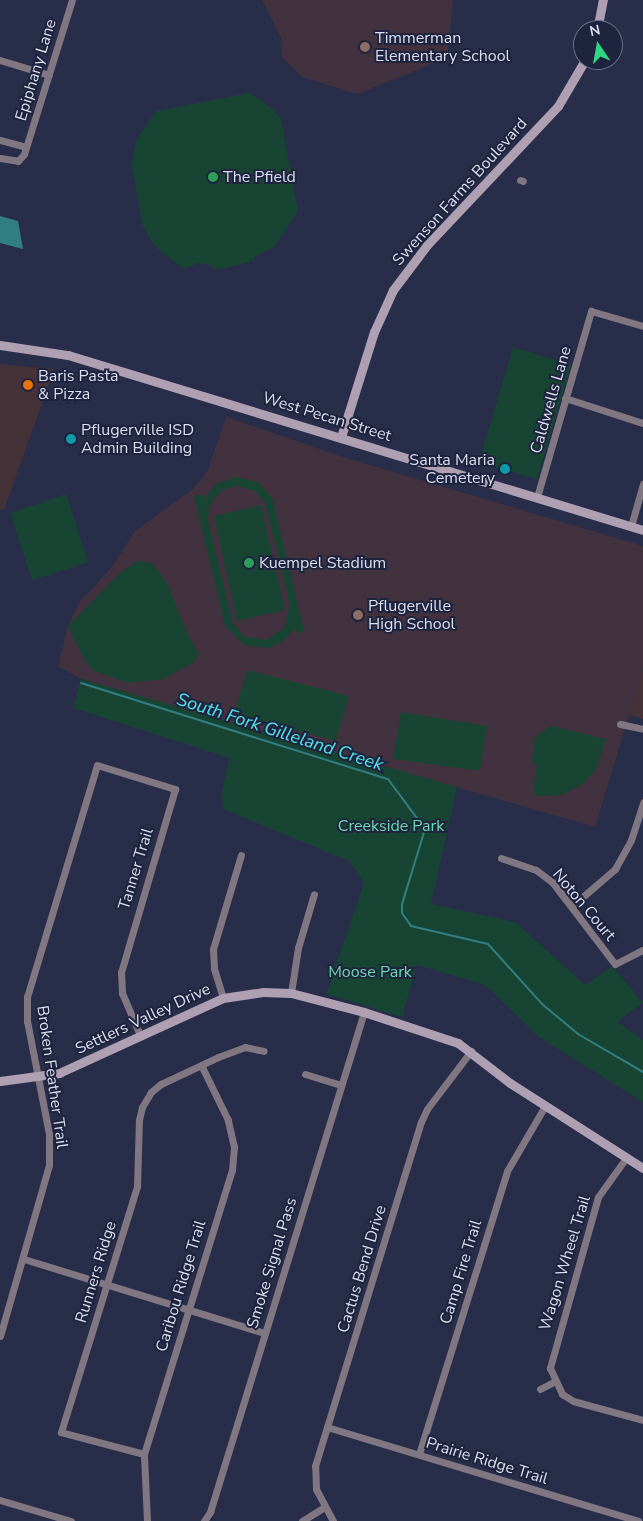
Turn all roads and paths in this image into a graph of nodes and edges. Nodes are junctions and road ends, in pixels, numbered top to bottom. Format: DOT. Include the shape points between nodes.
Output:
graph roads {
  1 [pos="72,0"];
  2 [pos="604,0"];
  3 [pos="599,20"];
  4 [pos="0,60"];
  5 [pos="579,70"];
  6 [pos="49,75"];
  7 [pos="0,140"];
  8 [pos="26,147"];
  9 [pos="0,158"];
  10 [pos="643,326"];
  11 [pos="0,345"];
  12 [pos="565,398"];
  13 [pos="643,422"];
  14 [pos="341,437"];
  15 [pos="643,484"];
  16 [pos="537,497"];
  17 [pos="631,526"];
  18 [pos="643,530"];
  19 [pos="620,724"];
  20 [pos="643,729"];
  21 [pos="97,765"];
  22 [pos="643,802"];
  23 [pos="241,855"];
  24 [pos="501,858"];
  25 [pos="314,894"];
  26 [pos="572,906"];
  27 [pos="643,950"];
  28 [pos="291,993"];
  29 [pos="223,998"];
  30 [pos="364,1012"];
  31 [pos="140,1035"];
  32 [pos="470,1050"];
  33 [pos="264,1051"];
  34 [pos="201,1065"];
  35 [pos="305,1074"];
  36 [pos="37,1078"];
  37 [pos="0,1081"];
  38 [pos="341,1085"];
  39 [pos="545,1106"];
  40 [pos="626,1158"];
  41 [pos="643,1168"];
  42 [pos="24,1259"];
  43 [pos="106,1285"];
  44 [pos="188,1310"];
  45 [pos="265,1333"];
  46 [pos="0,1336"];
  47 [pos="554,1382"];
  48 [pos="540,1389"];
  49 [pos="643,1420"];
  50 [pos="327,1428"];
  51 [pos="144,1454"];
  52 [pos="419,1454"];
  53 [pos="0,1500"];
  54 [pos="323,1508"];
  55 [pos="71,1521"];
  56 [pos="147,1521"];
  57 [pos="204,1521"];
  58 [pos="302,1521"];
  59 [pos="333,1521"];
  60 [pos="639,1521"];
  61 [pos="643,1521"];
  1 -- 6 [label="street, Epiphany Lane"];
  2 -- 3 [label="street"];
  4 -- 6 [label="street"];
  5 -- 14 [label="street, Swenson Farms Boulevard" via="558,106 427,245 393,290 374,332"];
  6 -- 8 [label="street, Epiphany Lane"];
  7 -- 8 [label="street"];
  8 -- 9 [label="street" via="18,162"];
  10 -- 12 [label="street, Caldwells Lane" via="591,311"];
  11 -- 14 [label="street, West Pecan Street" via="68,355"];
  12 -- 13 [label="street"];
  12 -- 16 [label="street, Caldwells Lane"];
  14 -- 16 [label="street, West Pecan Street"];
  15 -- 17 [label="street"];
  16 -- 17 [label="street, West Pecan Street"];
  17 -- 18 [label="street, West Pecan Street"];
  19 -- 20 [label="street"];
  21 -- 31 [label="street, Tanner Trail" via="175,789 121,972 122,993"];
  21 -- 36 [label="street, Broken Feather Trail" via="27,997 27,1021"];
  22 -- 26 [label="street" via="631,840 615,869"];
  23 -- 29 [label="street" via="213,949 214,968"];
  24 -- 26 [label="street, Noton Court" via="536,870"];
  25 -- 28 [label="street" via="298,948"];
  26 -- 27 [label="street, Noton Court" via="615,964"];
  28 -- 29 [label="street, Settlers Valley Drive" via="263,992"];
  28 -- 30 [label="street, Settlers Valley Drive"];
  29 -- 31 [label="street, Settlers Valley Drive"];
  30 -- 32 [label="street, Settlers Valley Drive" via="446,1038"];
  30 -- 38 [label="street, Smoke Signal Pass"];
  31 -- 36 [label="street, Settlers Valley Drive" via="81,1064"];
  32 -- 39 [label="street, Settlers Valley Drive"];
  32 -- 50 [label="street, Cactus Bend Drive" via="421,1122"];
  33 -- 34 [label="street, Runners Ridge" via="245,1047"];
  34 -- 43 [label="street, Runners Ridge" via="161,1084 150,1092 142,1106 137,1186"];
  34 -- 44 [label="street, Caribou Ridge Trail" via="228,1120 234,1147 232,1170"];
  35 -- 38 [label="street"];
  36 -- 37 [label="street, Settlers Valley Drive"];
  36 -- 42 [label="street, Broken Feather Trail" via="49,1134 50,1165"];
  38 -- 45 [label="street, Smoke Signal Pass"];
  39 -- 40 [label="street, Settlers Valley Drive"];
  39 -- 52 [label="street, Camp Fire Trail" via="507,1171"];
  40 -- 41 [label="street, Settlers Valley Drive"];
  40 -- 47 [label="street, Wagon Wheel Trail" via="598,1197 552,1354 550,1368"];
  42 -- 43 [label="street"];
  42 -- 46 [label="street, Broken Feather Trail"];
  43 -- 44 [label="street"];
  43 -- 51 [label="street, Runners Ridge" via="61,1432"];
  44 -- 45 [label="street"];
  44 -- 51 [label="street, Caribou Ridge Trail"];
  45 -- 57 [label="street, Smoke Signal Pass" via="210,1512"];
  47 -- 48 [label="street"];
  47 -- 49 [label="street" via="562,1394 573,1401"];
  50 -- 52 [label="street, Prairie Ridge Trail"];
  50 -- 54 [label="street, Cactus Bend Drive" via="315,1466 316,1489"];
  51 -- 56 [label="street, Caribou Ridge Trail"];
  52 -- 60 [label="street, Prairie Ridge Trail"];
  53 -- 55 [label="street"];
  54 -- 58 [label="street"];
  54 -- 59 [label="street"];
  60 -- 61 [label="street, Prairie Ridge Trail"];
}
